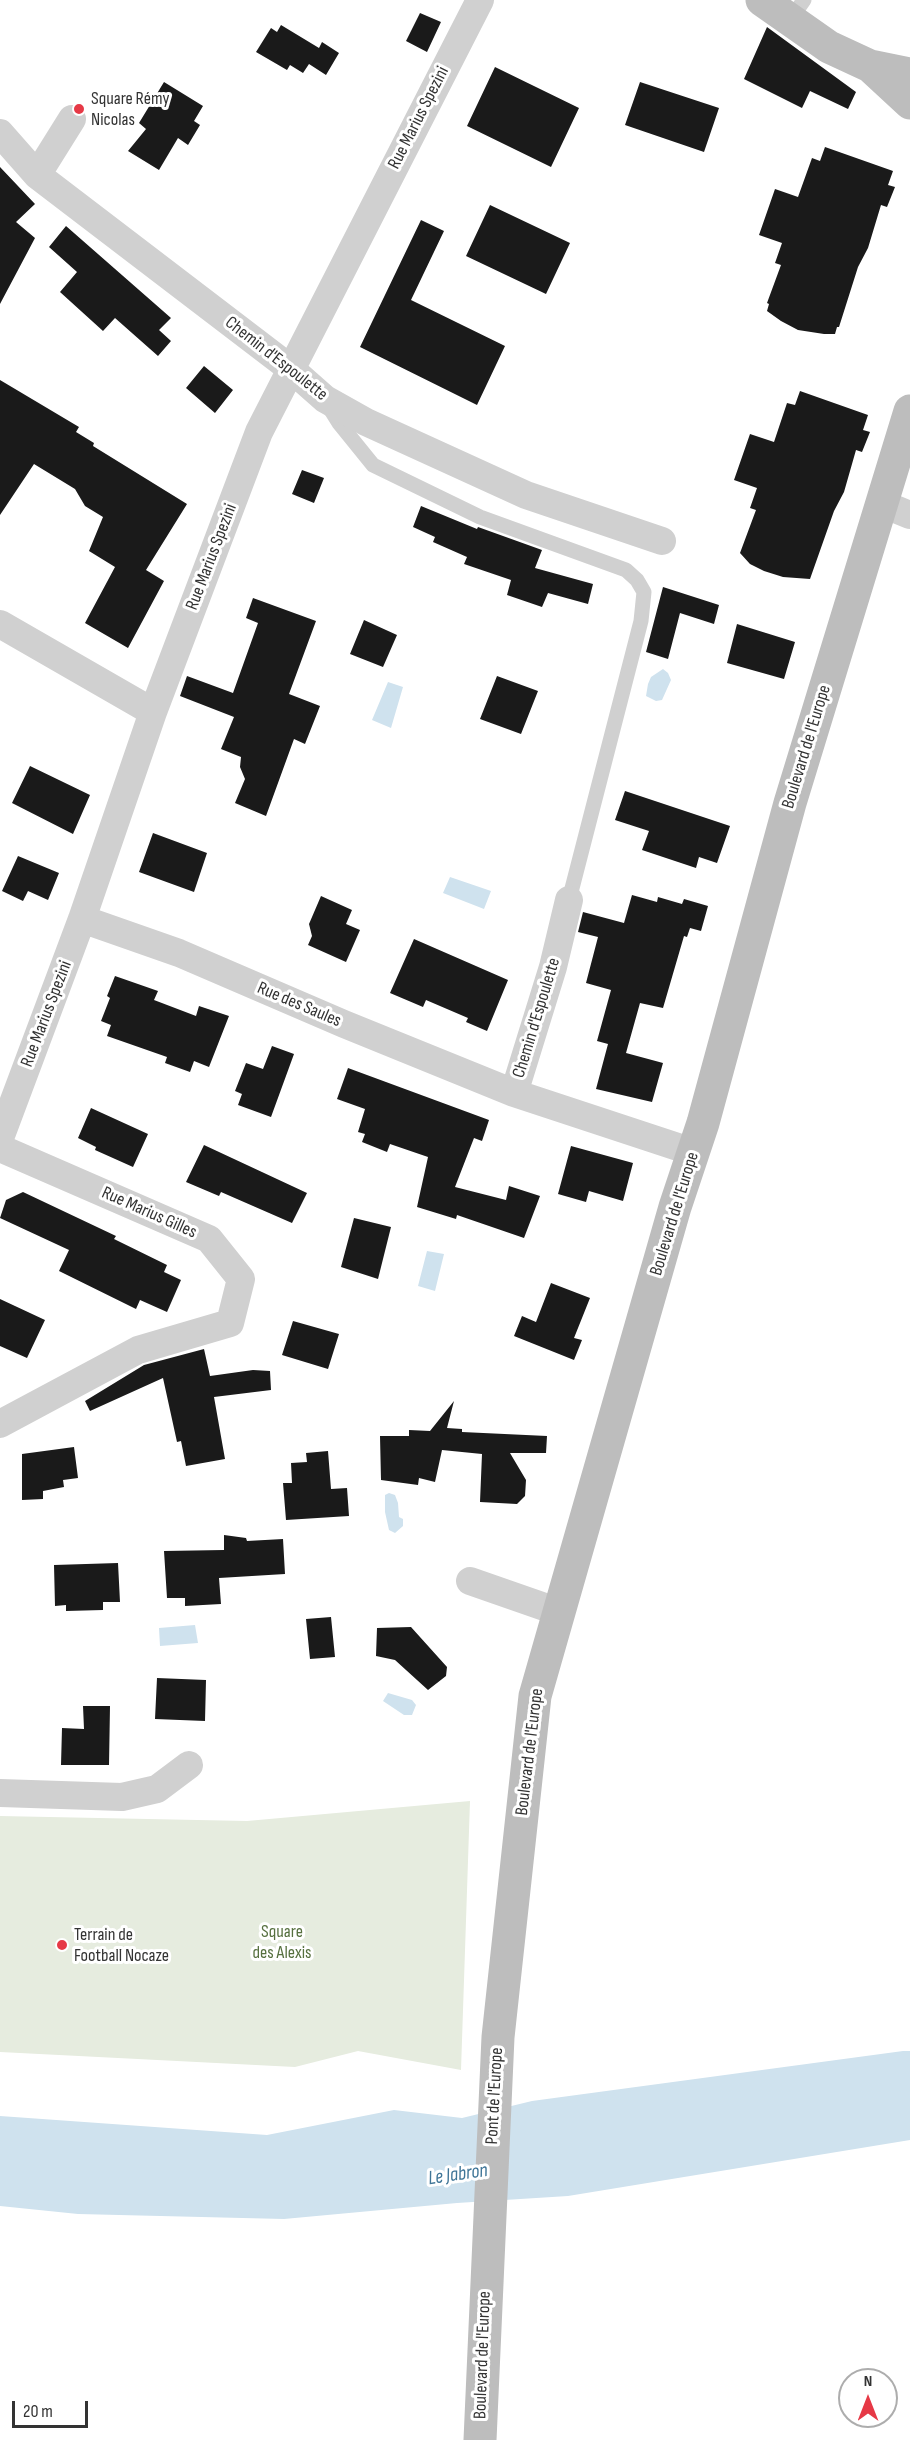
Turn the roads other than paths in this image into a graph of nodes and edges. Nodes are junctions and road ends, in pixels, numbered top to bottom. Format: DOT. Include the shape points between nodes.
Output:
graph roads {
  1 [pos="480,0"];
  2 [pos="762,0"];
  3 [pos="797,10"];
  4 [pos="870,66"];
  5 [pos="910,74"];
  6 [pos="910,103"];
  7 [pos="72,119"];
  8 [pos="0,133"];
  9 [pos="37,175"];
  10 [pos="291,369"];
  11 [pos="325,399"];
  12 [pos="910,411"];
  13 [pos="896,509"];
  14 [pos="662,541"];
  15 [pos="0,624"];
  16 [pos="153,712"];
  17 [pos="569,900"];
  18 [pos="82,919"];
  19 [pos="514,1093"];
  20 [pos="0,1138"];
  21 [pos="0,1148"];
  22 [pos="693,1152"];
  23 [pos="0,1424"];
  24 [pos="470,1581"];
  25 [pos="559,1611"];
  26 [pos="189,1765"];
  27 [pos="0,1793"];
  28 [pos="499,2029"];
  29 [pos="487,2271"];
  30 [pos="480,2440"];
  1 -- 10 [label="street, Rue Marius Spezini"];
  2 -- 3 [label="main road"];
  3 -- 4 [label="main road" via="829,46"];
  4 -- 5 [label="main road"];
  4 -- 6 [label="main road"];
  7 -- 9 [label="street"];
  8 -- 9 [label="street, Chemin d'Espoulette"];
  9 -- 10 [label="street, Chemin d'Espoulette"];
  10 -- 11 [label="street, Chemin d'Espoulette"];
  10 -- 16 [label="street, Rue Marius Spezini" via="259,432"];
  11 -- 14 [label="street, Chemin d'Espoulette" via="366,422 526,495"];
  11 -- 17 [label="lane" via="373,465 480,517 626,570 644,592 641,621"];
  12 -- 13 [label="main road, Boulevard de l'Europe"];
  13 -- 22 [label="main road, Boulevard de l'Europe" via="790,803"];
  15 -- 16 [label="street"];
  16 -- 18 [label="street, Rue Marius Spezini"];
  17 -- 19 [label="street, Chemin d'Espoulette"];
  18 -- 19 [label="street, Rue des Saules" via="179,953"];
  18 -- 20 [label="street, Rue Marius Spezini"];
  19 -- 22 [label="street, Chemin d'Espoulette"];
  21 -- 23 [label="street, Rue Marius Gilles" via="209,1239 241,1279 230,1323 138,1350"];
  22 -- 25 [label="main road, Boulevard de l'Europe"];
  24 -- 25 [label="street"];
  25 -- 28 [label="main road, Boulevard de l'Europe" via="535,1695"];
  26 -- 27 [label="street" via="156,1789 122,1797"];
  28 -- 29 [label="main road, Pont de l'Europe"];
  29 -- 30 [label="main road, Boulevard de l'Europe"];
}
